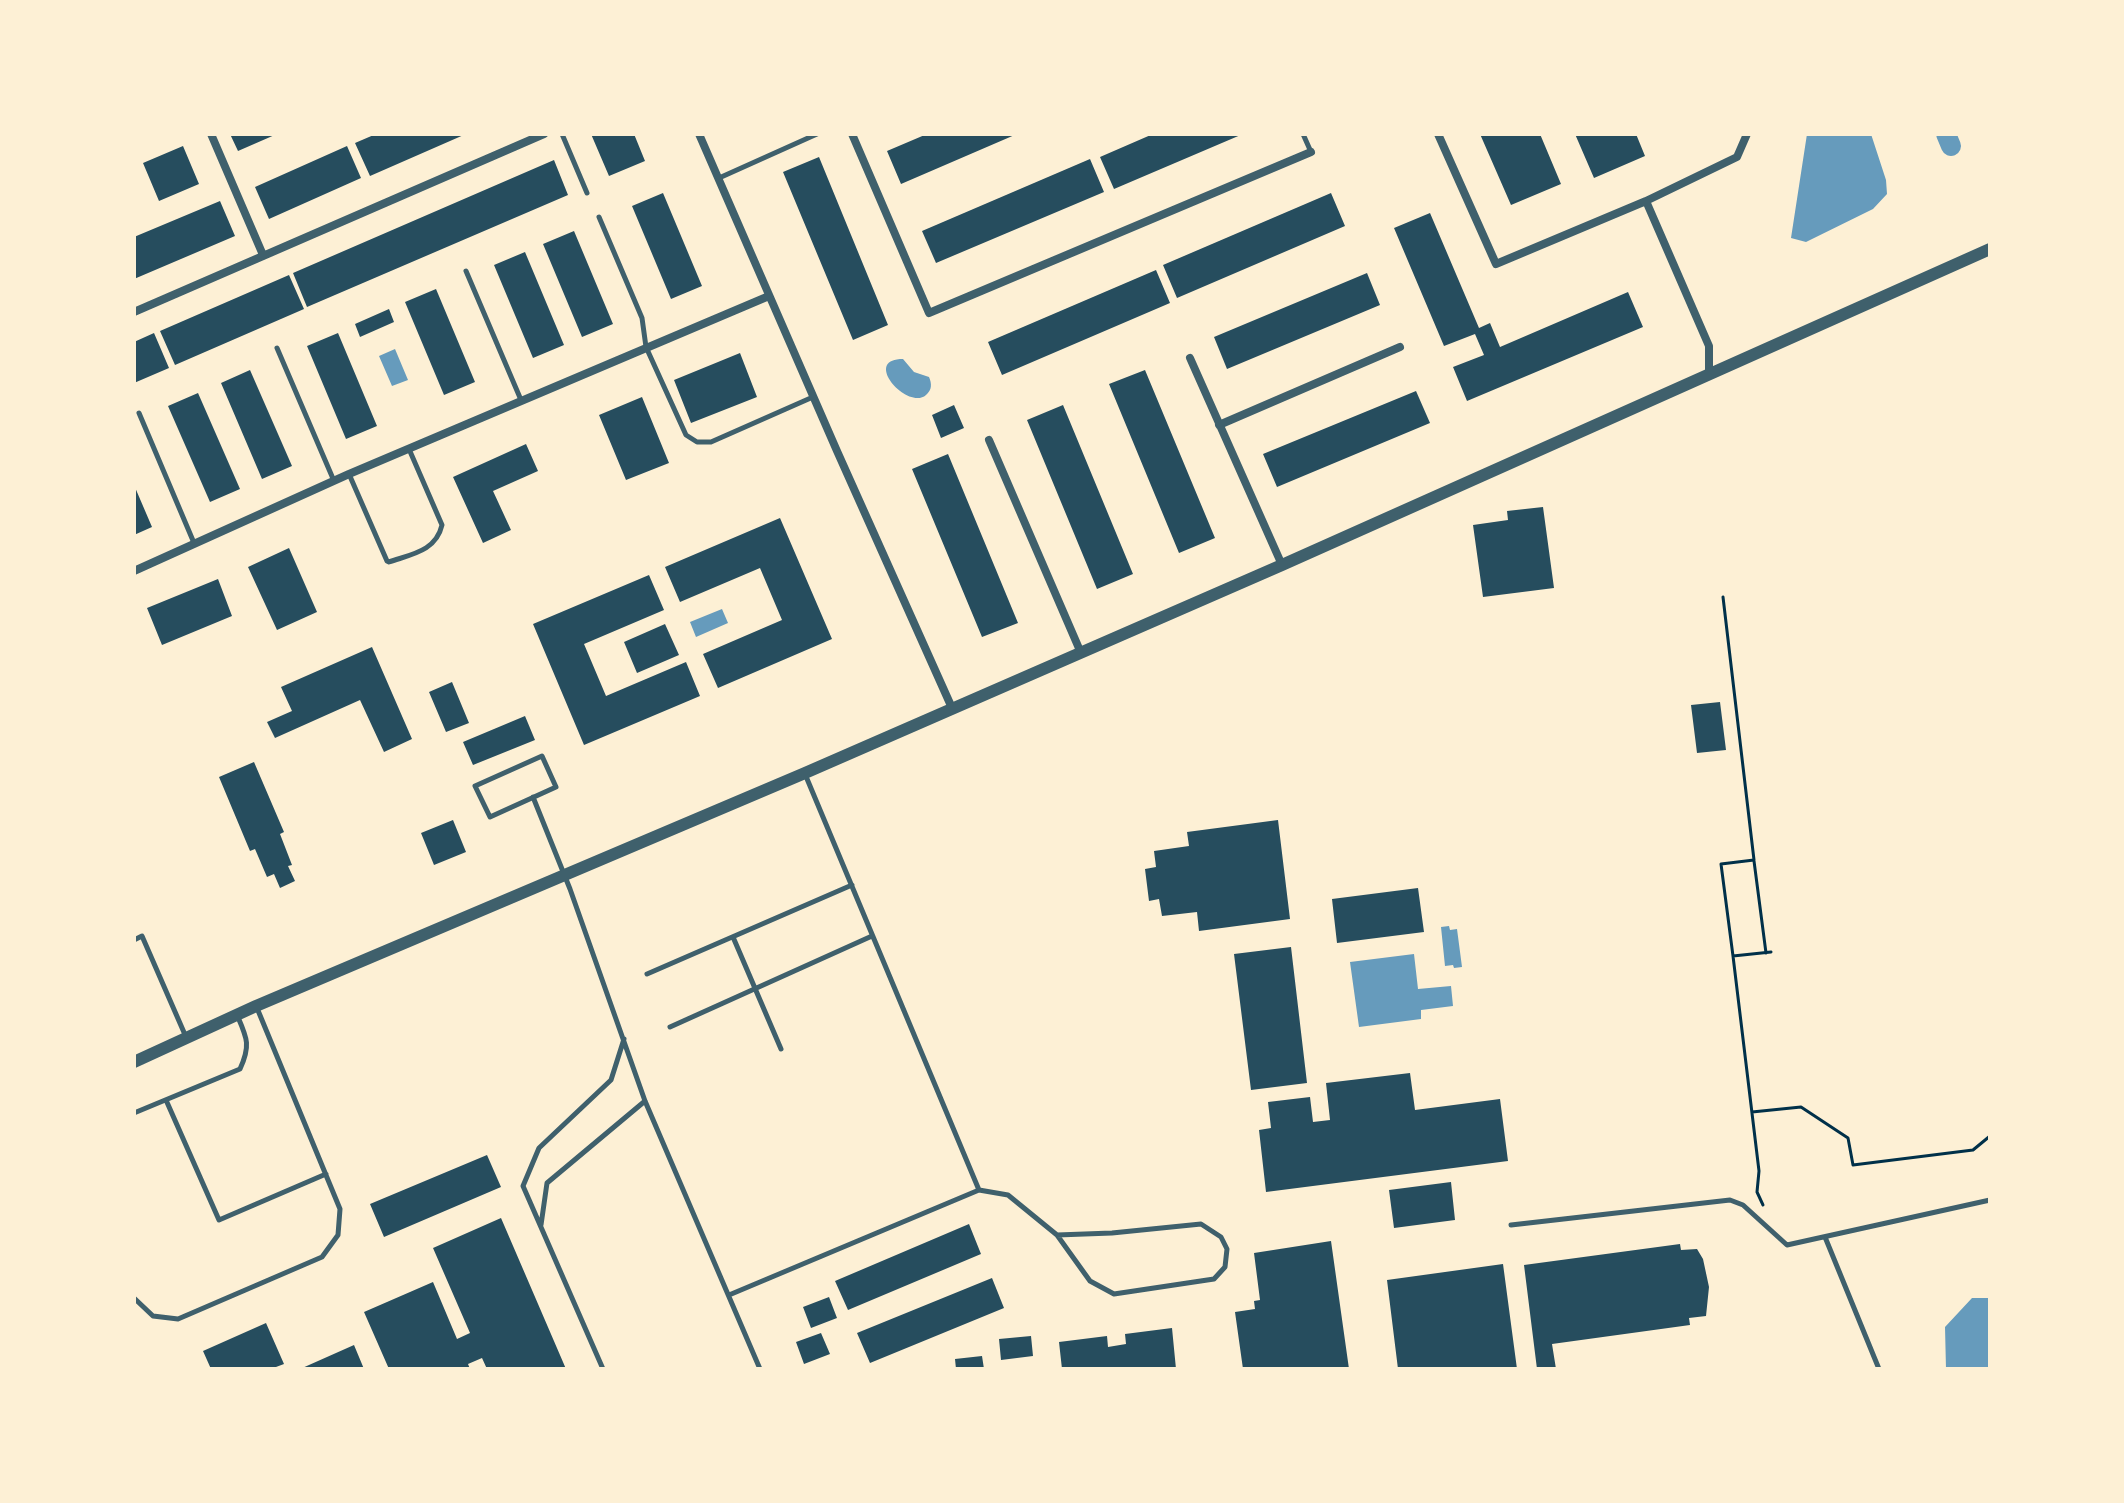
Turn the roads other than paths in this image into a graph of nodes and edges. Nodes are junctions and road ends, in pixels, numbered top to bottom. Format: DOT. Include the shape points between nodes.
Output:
graph roads {
  1 [pos="211,134"];
  2 [pos="544,134"];
  3 [pos="562,134"];
  4 [pos="699,134"];
  5 [pos="817,134"];
  6 [pos="852,134"];
  7 [pos="1303,134"];
  8 [pos="1438,134"];
  9 [pos="1747,134"];
  10 [pos="1311,152"];
  11 [pos="718,178"];
  12 [pos="587,193"];
  13 [pos="1646,201"];
  14 [pos="599,217"];
  15 [pos="1990,249"];
  16 [pos="263,255"];
  17 [pos="466,271"];
  18 [pos="769,296"];
  19 [pos="134,312"];
  20 [pos="646,347"];
  21 [pos="1400,347"];
  22 [pos="277,348"];
  23 [pos="1190,358"];
  24 [pos="1709,374"];
  25 [pos="813,397"];
  26 [pos="521,400"];
  27 [pos="139,413"];
  28 [pos="1219,425"];
  29 [pos="989,440"];
  30 [pos="409,449"];
  31 [pos="349,474"];
  32 [pos="334,481"];
  33 [pos="195,544"];
  34 [pos="1282,565"];
  35 [pos="134,571"];
  36 [pos="1081,653"];
  37 [pos="952,708"];
  38 [pos="805,773"];
  39 [pos="533,797"];
  40 [pos="564,876"];
  41 [pos="852,885"];
  42 [pos="872,936"];
  43 [pos="733,937"];
  44 [pos="134,940"];
  45 [pos="647,974"];
  46 [pos="755,988"];
  47 [pos="256,1006"];
  48 [pos="237,1014"];
  49 [pos="670,1027"];
  50 [pos="186,1038"];
  51 [pos="624,1038"];
  52 [pos="781,1049"];
  53 [pos="134,1062"];
  54 [pos="166,1100"];
  55 [pos="645,1101"];
  56 [pos="134,1113"];
  57 [pos="326,1174"];
  58 [pos="979,1190"];
  59 [pos="1990,1200"];
  60 [pos="1511,1225"];
  61 [pos="541,1226"];
  62 [pos="1057,1235"];
  63 [pos="1825,1237"];
  64 [pos="729,1295"];
  65 [pos="134,1298"];
  66 [pos="603,1369"];
  67 [pos="760,1369"];
  68 [pos="1879,1369"];
  1 -- 16 [label="street"];
  2 -- 16 [label="street"];
  3 -- 12 [label="lane"];
  4 -- 11 [label="street"];
  5 -- 11 [label="lane"];
  6 -- 10 [label="street" via="929,313"];
  7 -- 10 [label="lane"];
  8 -- 13 [label="street" via="1496,264"];
  9 -- 13 [label="street" via="1737,157"];
  11 -- 18 [label="street"];
  13 -- 24 [label="street" via="1709,346"];
  14 -- 20 [label="lane" via="642,318"];
  15 -- 24 [label="street"];
  16 -- 19 [label="street"];
  17 -- 26 [label="lane"];
  18 -- 20 [label="street"];
  18 -- 25 [label="street"];
  20 -- 25 [label="lane" via="686,435 697,442 711,442"];
  20 -- 26 [label="street"];
  21 -- 28 [label="street"];
  22 -- 32 [label="lane"];
  23 -- 28 [label="street"];
  24 -- 34 [label="street"];
  25 -- 37 [label="street"];
  26 -- 30 [label="street"];
  27 -- 33 [label="lane"];
  28 -- 34 [label="street"];
  29 -- 36 [label="street"];
  30 -- 31 [label="street"];
  30 -- 31 [label="lane" via="442,525 432,545 387,561"];
  31 -- 32 [label="street"];
  32 -- 33 [label="street"];
  33 -- 35 [label="street"];
  34 -- 36 [label="street"];
  36 -- 37 [label="street"];
  37 -- 38 [label="street"];
  38 -- 40 [label="street"];
  38 -- 41 [label="lane"];
  39 -- 39 [label="lane" via="490,817 475,786 542,756 556,787"];
  39 -- 40 [label="lane"];
  40 -- 47 [label="street"];
  40 -- 51 [label="lane"];
  41 -- 42 [label="lane"];
  41 -- 43 [label="lane"];
  42 -- 46 [label="lane"];
  42 -- 58 [label="lane"];
  43 -- 45 [label="lane"];
  43 -- 46 [label="lane"];
  44 -- 50 [label="lane" via="142,936"];
  46 -- 49 [label="lane"];
  46 -- 52 [label="lane"];
  47 -- 48 [label="street"];
  47 -- 57 [label="lane"];
  48 -- 50 [label="street"];
  48 -- 54 [label="lane" via="248,1052 240,1069"];
  50 -- 53 [label="street"];
  51 -- 55 [label="lane"];
  51 -- 61 [label="lane" via="611,1080 539,1148 523,1186"];
  54 -- 56 [label="lane"];
  54 -- 57 [label="lane" via="219,1220"];
  55 -- 61 [label="lane" via="547,1183"];
  55 -- 64 [label="lane"];
  57 -- 65 [label="lane" via="340,1209 338,1235 322,1257 178,1319 153,1316"];
  58 -- 62 [label="lane" via="1008,1195"];
  58 -- 64 [label="lane"];
  59 -- 63 [label="lane"];
  60 -- 63 [label="lane" via="1730,1200 1743,1205 1787,1245"];
  61 -- 66 [label="lane"];
  62 -- 62 [label="lane" via="1090,1281 1114,1294 1214,1279 1225,1267 1227,1249 1221,1237 1201,1224"];
  63 -- 68 [label="lane"];
  64 -- 67 [label="lane"];
}
